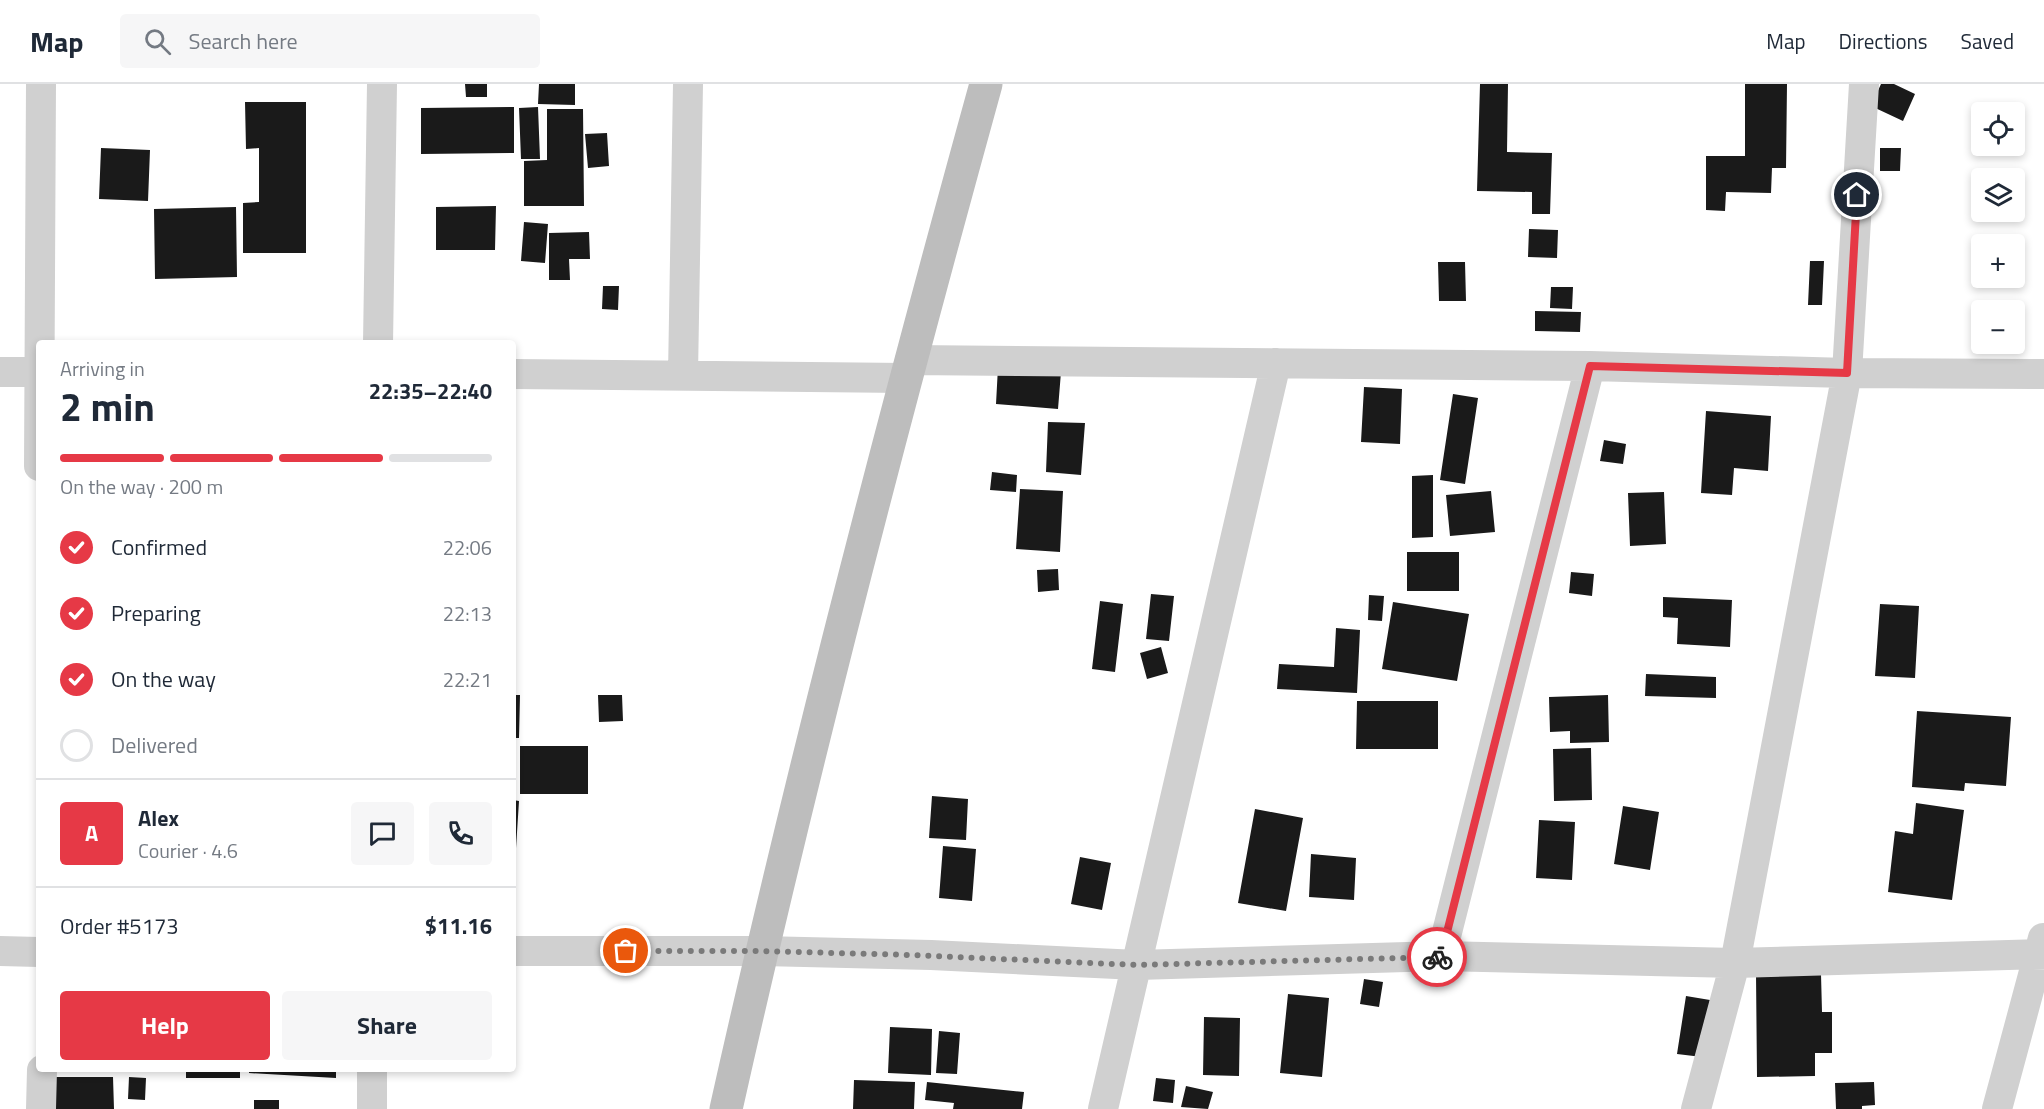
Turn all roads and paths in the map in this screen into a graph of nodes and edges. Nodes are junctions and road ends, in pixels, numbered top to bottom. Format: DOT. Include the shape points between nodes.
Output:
graph roads {
  1 [pos="41,84"];
  2 [pos="382,84"];
  3 [pos="688,84"];
  4 [pos="986,84"];
  5 [pos="1864,84"];
  6 [pos="39,340"];
  7 [pos="378,340"];
  8 [pos="1276,363"];
  9 [pos="1590,366"];
  10 [pos="907,369"];
  11 [pos="0,372"];
  12 [pos="36,372"];
  13 [pos="1847,373"];
  14 [pos="516,374"];
  15 [pos="2044,374"];
  16 [pos="683,375"];
  17 [pos="2043,948"];
  18 [pos="0,951"];
  19 [pos="516,951"];
  20 [pos="761,951"];
  21 [pos="36,952"];
  22 [pos="1441,956"];
  23 [pos="1735,963"];
  24 [pos="1137,965"];
  25 [pos="42,1072"];
  26 [pos="372,1072"];
  27 [pos="41,1109"];
  28 [pos="372,1109"];
  29 [pos="726,1109"];
  30 [pos="1103,1109"];
  31 [pos="1696,1109"];
  32 [pos="1997,1109"];
  1 -- 6 [label="street"];
  2 -- 7 [label="street"];
  3 -- 16 [label="street"];
  4 -- 10 [label="street"];
  5 -- 13 [label="street"];
  8 -- 9 [label="street"];
  8 -- 10 [label="street"];
  8 -- 24 [label="street"];
  9 -- 13 [label="street"];
  9 -- 22 [label="street"];
  10 -- 16 [label="street"];
  10 -- 20 [label="street"];
  11 -- 12 [label="street"];
  13 -- 15 [label="street"];
  13 -- 23 [label="street"];
  14 -- 16 [label="street"];
  17 -- 23 [label="street"];
  17 -- 32 [label="street"];
  18 -- 21 [label="street"];
  19 -- 20 [label="street"];
  20 -- 24 [label="street"];
  20 -- 29 [label="street"];
  22 -- 23 [label="street"];
  22 -- 24 [label="street"];
  23 -- 31 [label="street"];
  24 -- 30 [label="street"];
  25 -- 27 [label="street"];
  26 -- 28 [label="street"];
}
